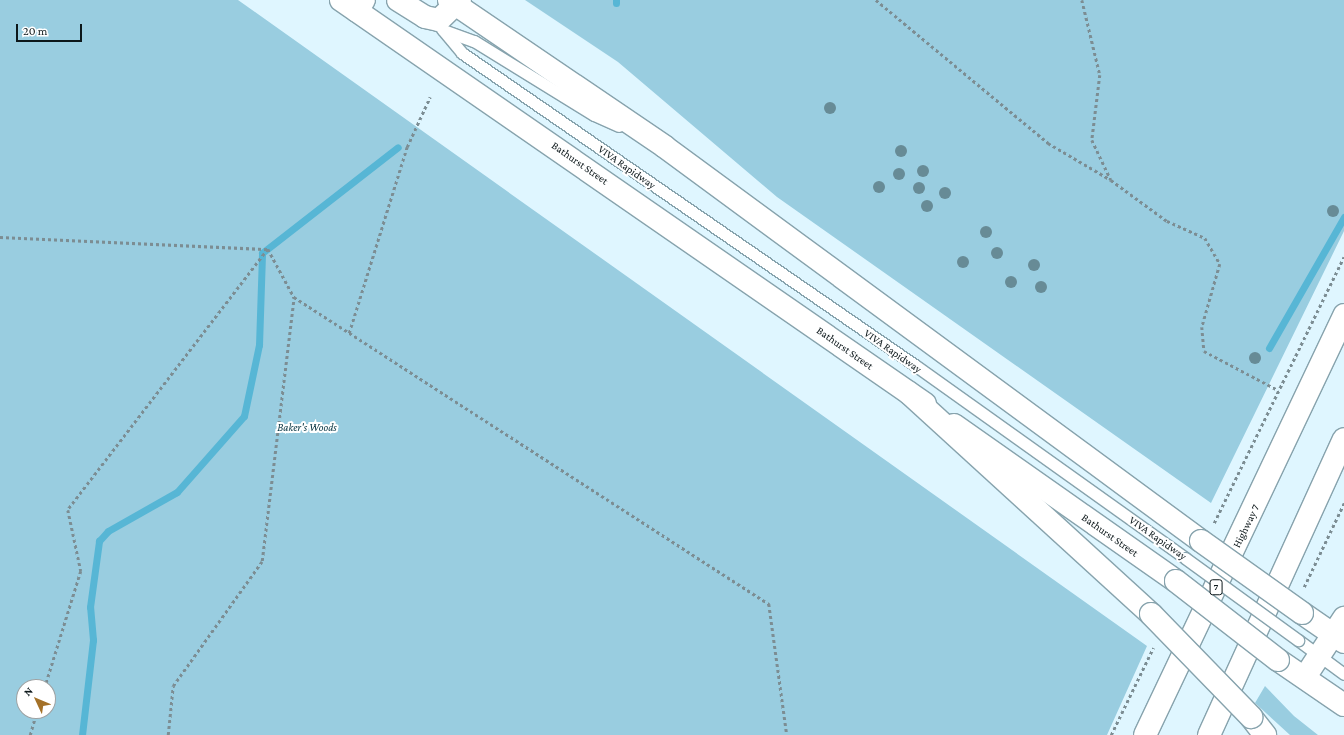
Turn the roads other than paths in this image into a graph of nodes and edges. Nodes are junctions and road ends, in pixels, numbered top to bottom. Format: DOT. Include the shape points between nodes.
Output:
graph roads {
  1 [pos="398,0"];
  2 [pos="455,2"];
  3 [pos="354,4"];
  4 [pos="420,9"];
  5 [pos="442,29"];
  6 [pos="665,147"];
  7 [pos="1344,315"];
  8 [pos="909,393"];
  9 [pos="1344,439"];
  10 [pos="1340,631"];
  11 [pos="1319,656"];
  12 [pos="1344,674"];
  13 [pos="1305,677"];
  14 [pos="1344,705"];
  15 [pos="1145,735"];
  16 [pos="1209,735"];
  17 [pos="1265,735"];
  1 -- 4 [label="main road"];
  2 -- 4 [label="main road" via="439,20"];
  2 -- 6 [label="main road"];
  3 -- 8 [label="main road, Bathurst Street"];
  4 -- 5 [label="lane, VIVA Rapidway"];
  5 -- 6 [label="lane, VIVA Rapidway" via="474,41 594,115"];
  5 -- 11 [label="lane, VIVA Rapidway, bridge" via="462,53 916,366"];
  6 -- 10 [label="main road, bridge" via="1205,536 1302,613"];
  7 -- 15 [label="main road, Highway 7 / 7" via="1256,506"];
  8 -- 13 [label="main road, Bathurst Street, bridge" via="1176,581 1278,660"];
  8 -- 17 [label="main road, bridge" via="1151,614 1251,717"];
  9 -- 16 [label="main road"];
  10 -- 11 [label="main road"];
  11 -- 12 [label="lane, VIVA Rapidway"];
  11 -- 13 [label="main road"];
  13 -- 14 [label="main road, Bathurst Street"];
}
